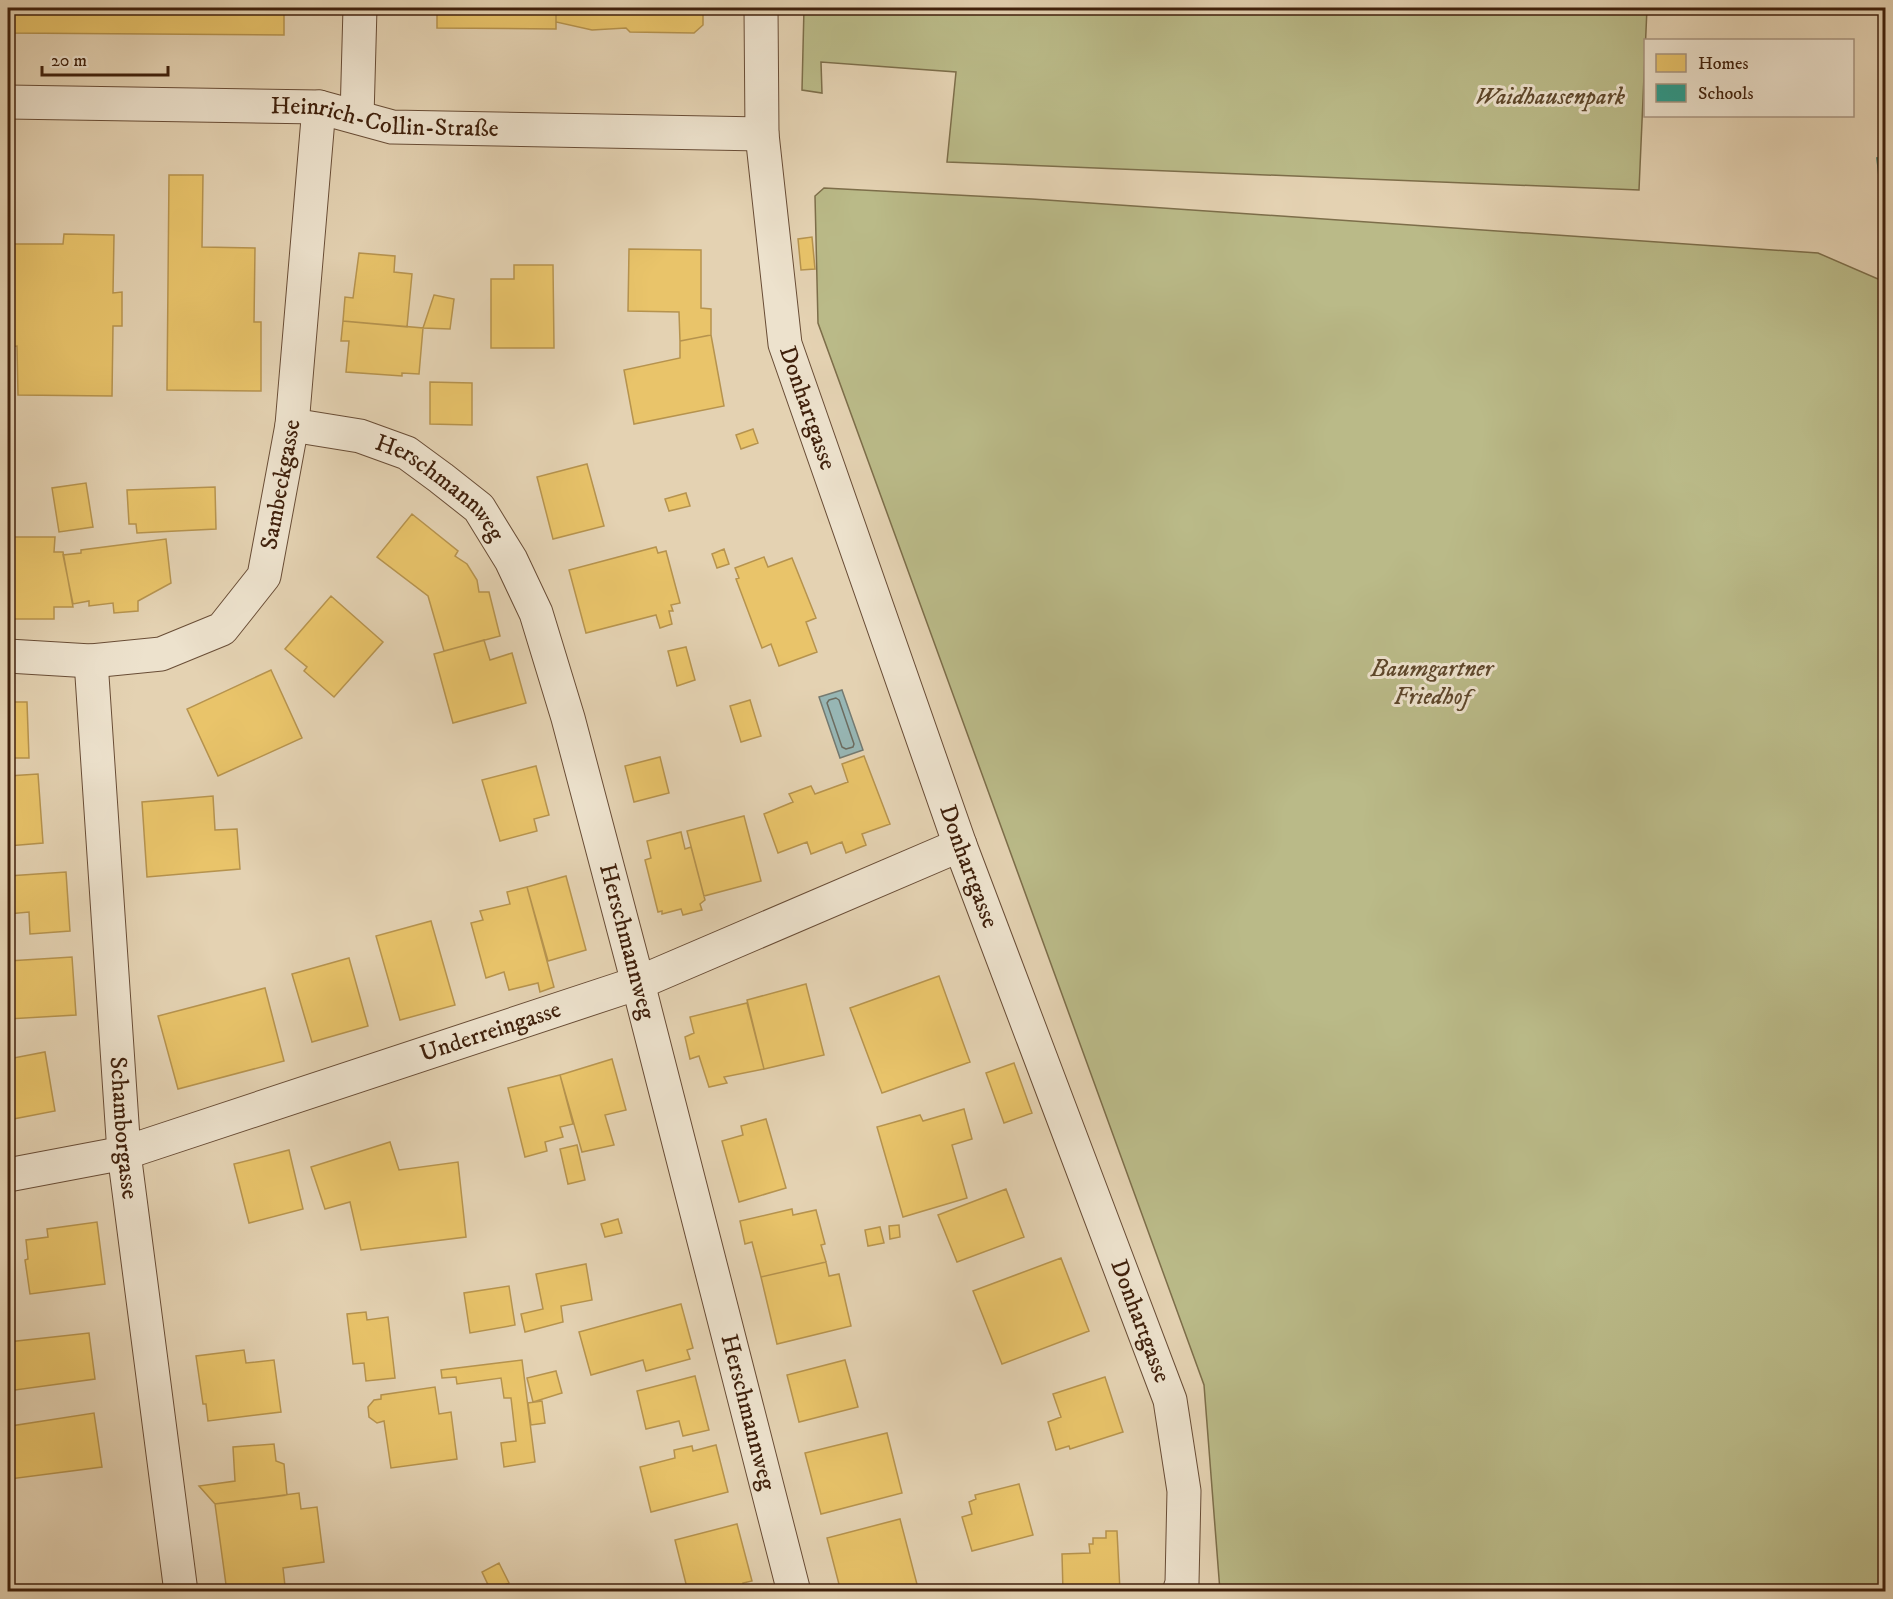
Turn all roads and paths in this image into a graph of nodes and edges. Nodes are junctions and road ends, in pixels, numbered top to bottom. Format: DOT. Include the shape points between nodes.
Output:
graph roads {
  1 [pos="360,8"];
  2 [pos="761,8"];
  3 [pos="8,102"];
  4 [pos="319,107"];
  5 [pos="357,117"];
  6 [pos="762,134"];
  7 [pos="292,425"];
  8 [pos="8,656"];
  9 [pos="91,661"];
  10 [pos="960,845"];
  11 [pos="638,983"];
  12 [pos="124,1153"];
  13 [pos="8,1175"];
  14 [pos="181,1592"];
  15 [pos="794,1592"];
  16 [pos="1179,1592"];
  1 -- 5 [label="street"];
  2 -- 6 [label="street, Donhartgasse"];
  3 -- 4 [label="street, Heinrich-Collin-Straße"];
  4 -- 5 [label="street, Heinrich-Collin-Straße"];
  4 -- 7 [label="street, Sambeckgasse"];
  5 -- 6 [label="street, Heinrich-Collin-Straße" via="392,127"];
  6 -- 10 [label="street, Donhartgasse" via="785,344"];
  7 -- 9 [label="street, Sambeckgasse" via="264,576 222,628 161,654"];
  7 -- 11 [label="street, Herschmannweg" via="360,436 407,453 479,508 511,560 536,614 568,718"];
  8 -- 9 [label="street, Sambeckgasse"];
  9 -- 12 [label="street, Schamborgasse"];
  10 -- 11 [label="street, Underreingasse"];
  10 -- 16 [label="street, Donhartgasse" via="1170,1400 1184,1491"];
  11 -- 12 [label="street, Underreingasse"];
  11 -- 15 [label="street, Herschmannweg"];
  12 -- 13 [label="street, Underreingasse"];
  12 -- 14 [label="street, Schamborgasse"];
}
